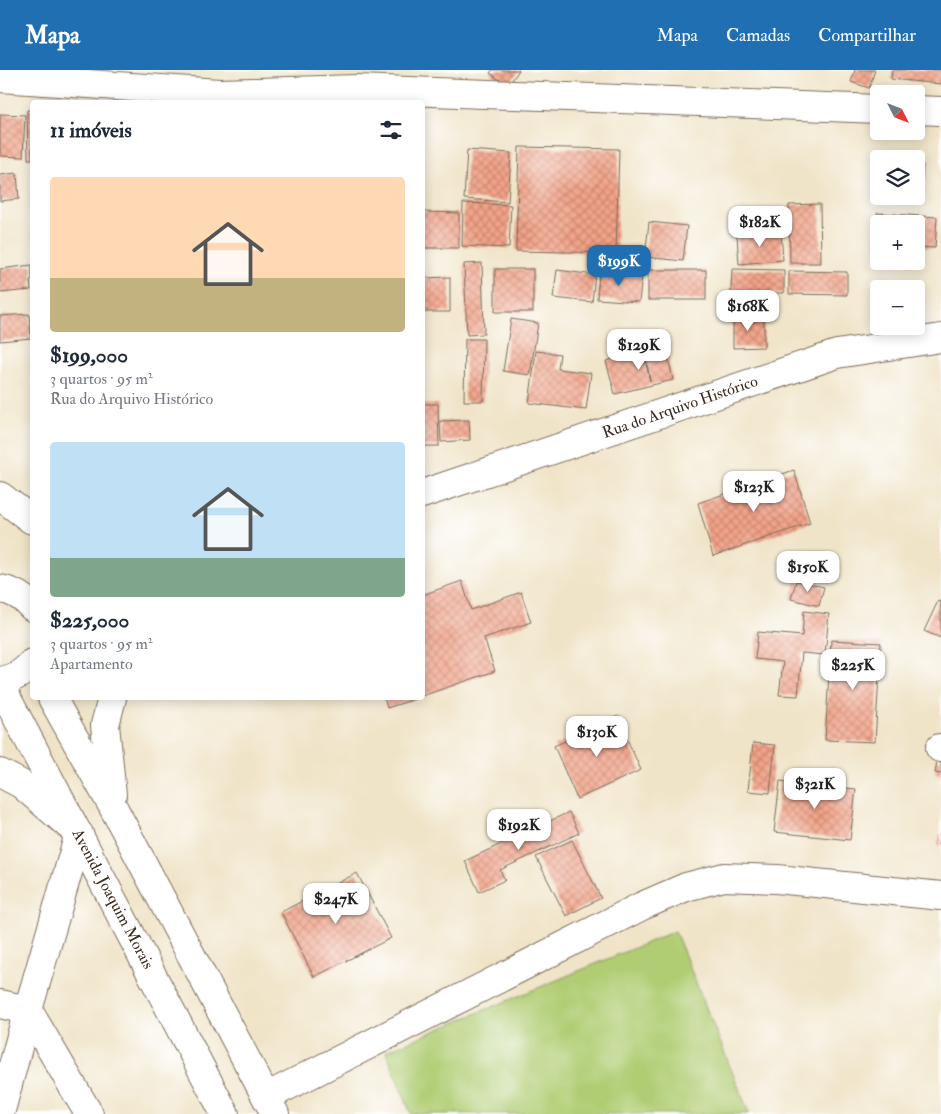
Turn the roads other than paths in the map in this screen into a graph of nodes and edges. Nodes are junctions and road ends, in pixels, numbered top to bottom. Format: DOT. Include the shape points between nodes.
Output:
graph roads {
  1 [pos="0,78"];
  2 [pos="356,87"];
  3 [pos="870,109"];
  4 [pos="925,110"];
  5 [pos="941,111"];
  6 [pos="941,338"];
  7 [pos="425,493"];
  8 [pos="0,496"];
  9 [pos="30,518"];
  10 [pos="30,665"];
  11 [pos="0,681"];
  12 [pos="0,685"];
  13 [pos="53,700"];
  14 [pos="111,700"];
  15 [pos="0,773"];
  16 [pos="113,807"];
  17 [pos="79,834"];
  18 [pos="941,896"];
  19 [pos="0,1004"];
  20 [pos="28,1010"];
  21 [pos="271,1105"];
  22 [pos="0,1114"];
  23 [pos="89,1114"];
  24 [pos="225,1114"];
  1 -- 2 [label="street" via="219,93"];
  2 -- 3 [label="street"];
  4 -- 5 [label="street"];
  6 -- 7 [label="street, Rua do Arquivo Histórico" via="836,354"];
  8 -- 9 [label="street"];
  10 -- 11 [label="street" via="11,679"];
  12 -- 17 [label="street, Avenida Joaquim Morais"];
  13 -- 16 [label="street"];
  14 -- 16 [label="street" via="105,725"];
  15 -- 17 [label="street" via="21,784"];
  16 -- 21 [label="street"];
  17 -- 20 [label="street"];
  17 -- 24 [label="street, Avenida Joaquim Morais"];
  18 -- 21 [label="street" via="777,879 724,877 686,887 642,906"];
  19 -- 20 [label="street"];
  20 -- 22 [label="street"];
  20 -- 23 [label="street"];
}
